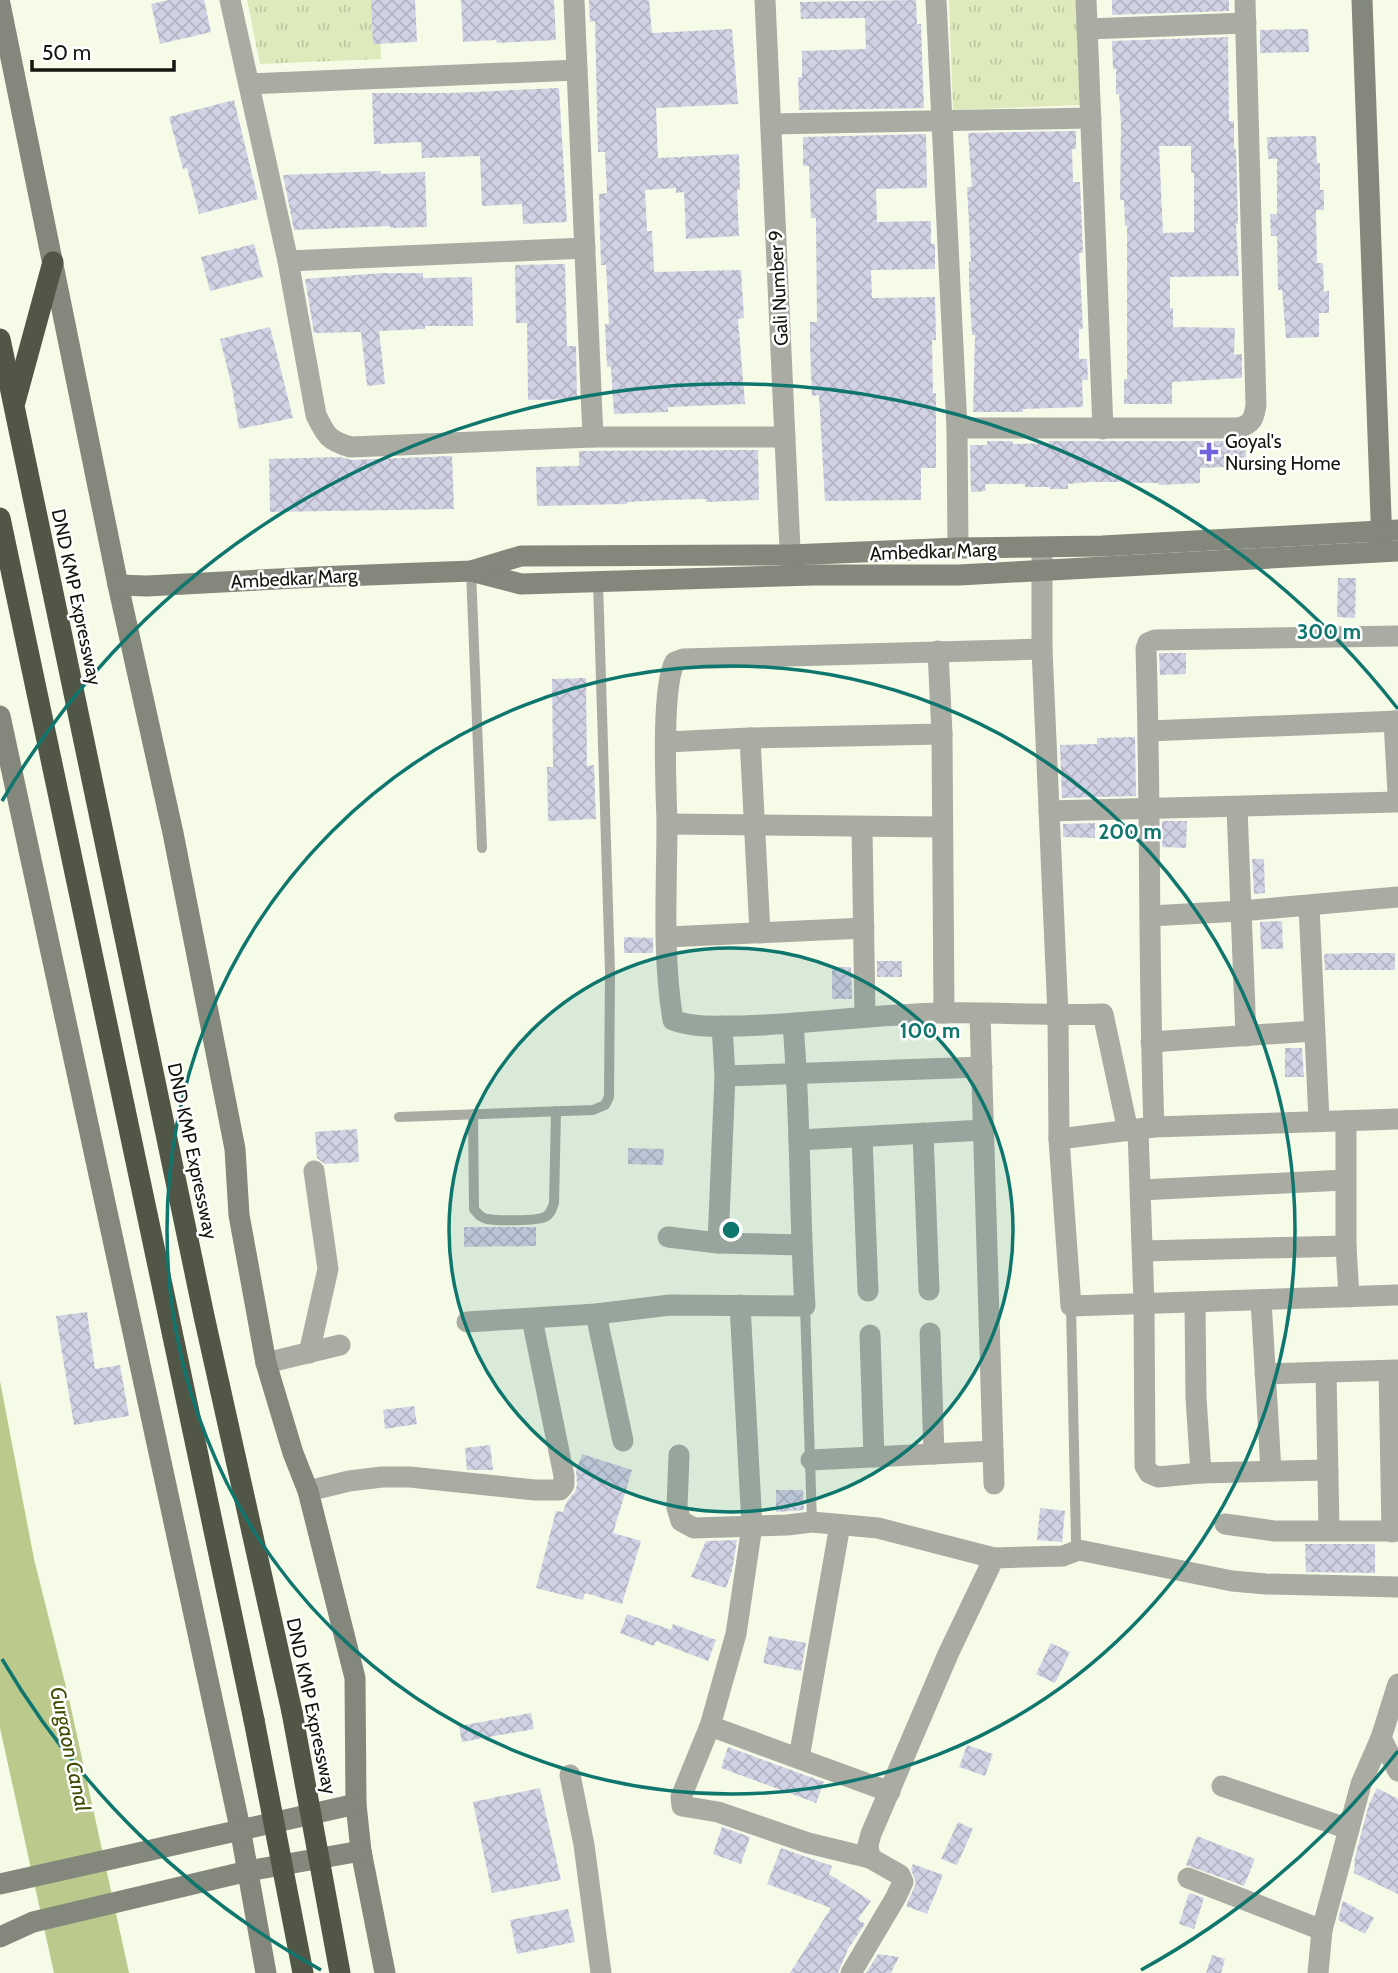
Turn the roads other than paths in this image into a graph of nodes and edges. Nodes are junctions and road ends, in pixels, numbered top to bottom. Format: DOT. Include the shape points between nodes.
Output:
graph roads {
  1 [pos="230,0"];
  2 [pos="574,0"];
  3 [pos="765,0"];
  4 [pos="936,0"];
  5 [pos="1086,0"];
  6 [pos="1245,0"];
  7 [pos="1362,0"];
  8 [pos="0,4"];
  9 [pos="1246,23"];
  10 [pos="1087,29"];
  11 [pos="577,70"];
  12 [pos="249,84"];
  13 [pos="1091,118"];
  14 [pos="942,121"];
  15 [pos="771,124"];
  16 [pos="585,248"];
  17 [pos="288,261"];
  18 [pos="53,262"];
  19 [pos="0,339"];
  20 [pos="14,407"];
  21 [pos="957,428"];
  22 [pos="1103,429"];
  23 [pos="593,437"];
  24 [pos="785,437"];
  25 [pos="0,518"];
  26 [pos="1390,541"];
  27 [pos="958,548"];
  28 [pos="1042,548"];
  29 [pos="791,565"];
  30 [pos="471,571"];
  31 [pos="1041,571"];
  32 [pos="598,582"];
  33 [pos="118,585"];
  34 [pos="1398,635"];
  35 [pos="1042,649"];
  36 [pos="938,652"];
  37 [pos="0,716"];
  38 [pos="1396,721"];
  39 [pos="1149,731"];
  40 [pos="942,734"];
  41 [pos="750,738"];
  42 [pos="666,742"];
  43 [pos="1398,793"];
  44 [pos="1398,802"];
  45 [pos="1147,807"];
  46 [pos="1237,808"];
  47 [pos="1049,811"];
  48 [pos="667,824"];
  49 [pos="755,825"];
  50 [pos="941,827"];
  51 [pos="862,828"];
  52 [pos="481,848"];
  53 [pos="1398,897"];
  54 [pos="1309,905"];
  55 [pos="1241,911"];
  56 [pos="1150,916"];
  57 [pos="864,928"];
  58 [pos="760,933"];
  59 [pos="667,937"];
  60 [pos="944,1013"];
  61 [pos="980,1014"];
  62 [pos="1058,1015"];
  63 [pos="864,1017"];
  64 [pos="793,1024"];
  65 [pos="722,1026"];
  66 [pos="1314,1031"];
  67 [pos="1246,1036"];
  68 [pos="1151,1042"];
  69 [pos="982,1067"];
  70 [pos="797,1073"];
  71 [pos="724,1076"];
  72 [pos="556,1111"];
  73 [pos="473,1114"];
  74 [pos="399,1117"];
  75 [pos="1398,1119"];
  76 [pos="1319,1120"];
  77 [pos="1346,1121"];
  78 [pos="1140,1129"];
  79 [pos="984,1130"];
  80 [pos="923,1133"];
  81 [pos="862,1137"];
  82 [pos="1059,1139"];
  83 [pos="799,1140"];
  84 [pos="314,1171"];
  85 [pos="1345,1180"];
  86 [pos="1140,1191"];
  87 [pos="668,1237"];
  88 [pos="718,1243"];
  89 [pos="801,1245"];
  90 [pos="1346,1246"];
  91 [pos="1143,1251"];
  92 [pos="929,1290"];
  93 [pos="868,1291"];
  94 [pos="1398,1296"];
  95 [pos="1349,1297"];
  96 [pos="1261,1300"];
  97 [pos="1195,1303"];
  98 [pos="1144,1304"];
  99 [pos="740,1305"];
  100 [pos="805,1306"];
  101 [pos="1071,1306"];
  102 [pos="596,1314"];
  103 [pos="532,1319"];
  104 [pos="467,1322"];
  105 [pos="930,1333"];
  106 [pos="870,1335"];
  107 [pos="340,1345"];
  108 [pos="309,1353"];
  109 [pos="266,1363"];
  110 [pos="1393,1370"];
  111 [pos="1325,1372"];
  112 [pos="1265,1374"];
  113 [pos="623,1441"];
  114 [pos="993,1451"];
  115 [pos="934,1454"];
  116 [pos="679,1455"];
  117 [pos="874,1457"];
  118 [pos="811,1460"];
  119 [pos="1328,1470"];
  120 [pos="1271,1471"];
  121 [pos="1201,1473"];
  122 [pos="994,1484"];
  123 [pos="308,1491"];
  124 [pos="812,1522"];
  125 [pos="1224,1524"];
  126 [pos="840,1525"];
  127 [pos="752,1526"];
  128 [pos="1329,1530"];
  129 [pos="1395,1532"];
  130 [pos="1079,1549"];
  131 [pos="994,1558"];
  132 [pos="1398,1587"];
  133 [pos="1398,1684"];
  134 [pos="710,1726"];
  135 [pos="1381,1738"];
  136 [pos="799,1758"];
  137 [pos="1398,1771"];
  138 [pos="570,1775"];
  139 [pos="1222,1786"];
  140 [pos="890,1792"];
  141 [pos="356,1804"];
  142 [pos="240,1828"];
  143 [pos="1349,1829"];
  144 [pos="361,1851"];
  145 [pos="870,1858"];
  146 [pos="248,1871"];
  147 [pos="1188,1878"];
  148 [pos="0,1884"];
  149 [pos="1322,1930"];
  150 [pos="0,1937"];
  151 [pos="266,1973"];
  152 [pos="303,1973"];
  153 [pos="340,1973"];
  154 [pos="385,1973"];
  155 [pos="601,1973"];
  156 [pos="851,1973"];
  157 [pos="1318,1973"];
  1 -- 12 [label="street"];
  2 -- 11 [label="street"];
  3 -- 15 [label="street, Gali Number 9"];
  4 -- 14 [label="street"];
  5 -- 10 [label="street"];
  6 -- 9 [label="street"];
  7 -- 26 [label="street"];
  8 -- 18 [label="street"];
  9 -- 10 [label="street"];
  9 -- 22 [label="street" via="1254,418 1238,428"];
  10 -- 13 [label="street"];
  11 -- 12 [label="street"];
  11 -- 16 [label="street"];
  12 -- 17 [label="street"];
  13 -- 14 [label="street"];
  13 -- 22 [label="street"];
  14 -- 15 [label="street"];
  14 -- 21 [label="street"];
  15 -- 24 [label="street, Gali Number 9"];
  16 -- 17 [label="street"];
  16 -- 23 [label="street"];
  17 -- 23 [label="street" via="316,415 334,443 351,447"];
  18 -- 20 [label="highway"];
  18 -- 33 [label="street"];
  19 -- 20 [label="highway, DND KMP Expressway"];
  20 -- 153 [label="highway, DND KMP Expressway, bridge" via="204,1316 292,1712"];
  21 -- 22 [label="street"];
  21 -- 27 [label="street"];
  23 -- 24 [label="street"];
  24 -- 29 [label="street, Gali Number 9"];
  25 -- 152 [label="highway, bridge" via="254,1720"];
  26 -- 28 [label="street, Ambedkar Marg"];
  26 -- 31 [label="street, Ambedkar Marg"];
  27 -- 28 [label="street, Ambedkar Marg"];
  27 -- 29 [label="street, Ambedkar Marg"];
  28 -- 31 [label="street"];
  29 -- 30 [label="street, Ambedkar Marg" via="521,556"];
  29 -- 31 [label="street, Ambedkar Marg" via="959,575"];
  29 -- 32 [label="street, Ambedkar Marg"];
  30 -- 32 [label="street, Ambedkar Marg" via="521,584"];
  30 -- 33 [label="street, Ambedkar Marg"];
  30 -- 52 [label="lane"];
  31 -- 35 [label="street"];
  32 -- 72 [label="lane" via="610,1087 605,1105 593,1110"];
  33 -- 109 [label="street" via="235,1149 239,1215"];
  34 -- 39 [label="street" via="1151,641 1146,649"];
  35 -- 36 [label="street"];
  35 -- 47 [label="street"];
  36 -- 40 [label="street"];
  36 -- 42 [label="street" via="683,659 671,669"];
  37 -- 142 [label="street"];
  38 -- 39 [label="street"];
  38 -- 43 [label="street"];
  39 -- 45 [label="street"];
  40 -- 41 [label="street"];
  40 -- 50 [label="street"];
  41 -- 42 [label="street"];
  41 -- 49 [label="street"];
  42 -- 48 [label="street"];
  44 -- 46 [label="street"];
  45 -- 46 [label="street"];
  45 -- 47 [label="street"];
  45 -- 56 [label="street"];
  46 -- 55 [label="street"];
  47 -- 62 [label="street"];
  48 -- 49 [label="street"];
  48 -- 59 [label="street"];
  49 -- 51 [label="street"];
  49 -- 58 [label="street"];
  50 -- 51 [label="street"];
  50 -- 60 [label="street"];
  51 -- 57 [label="street"];
  53 -- 54 [label="street"];
  54 -- 55 [label="street"];
  54 -- 66 [label="street"];
  55 -- 56 [label="street"];
  55 -- 67 [label="street"];
  56 -- 68 [label="street"];
  57 -- 58 [label="street"];
  57 -- 63 [label="street"];
  58 -- 59 [label="street"];
  59 -- 65 [label="street" via="673,1020"];
  60 -- 61 [label="street"];
  60 -- 63 [label="street"];
  61 -- 62 [label="street"];
  61 -- 69 [label="street"];
  62 -- 78 [label="street" via="1103,1014"];
  62 -- 82 [label="street"];
  63 -- 64 [label="street"];
  64 -- 65 [label="street"];
  64 -- 70 [label="street"];
  65 -- 71 [label="street"];
  66 -- 67 [label="street"];
  66 -- 76 [label="street"];
  67 -- 68 [label="street"];
  68 -- 78 [label="street"];
  69 -- 70 [label="street"];
  69 -- 79 [label="street"];
  70 -- 71 [label="street"];
  70 -- 83 [label="street"];
  71 -- 88 [label="street"];
  72 -- 73 [label="lane"];
  72 -- 73 [label="lane" via="554,1203 546,1216 537,1218 487,1219 474,1209"];
  73 -- 74 [label="lane"];
  75 -- 77 [label="street"];
  76 -- 77 [label="street"];
  76 -- 78 [label="street"];
  77 -- 85 [label="street"];
  78 -- 82 [label="street"];
  78 -- 86 [label="street"];
  79 -- 80 [label="street"];
  79 -- 114 [label="street"];
  80 -- 81 [label="street"];
  80 -- 92 [label="street"];
  81 -- 83 [label="street"];
  81 -- 93 [label="street"];
  82 -- 101 [label="street"];
  83 -- 89 [label="street"];
  84 -- 108 [label="street" via="328,1269"];
  85 -- 86 [label="street"];
  85 -- 90 [label="street"];
  86 -- 91 [label="street"];
  87 -- 88 [label="street"];
  88 -- 89 [label="street"];
  89 -- 100 [label="street"];
  90 -- 91 [label="street"];
  90 -- 95 [label="street"];
  91 -- 98 [label="street"];
  94 -- 95 [label="street"];
  95 -- 96 [label="street"];
  96 -- 97 [label="street"];
  96 -- 112 [label="street"];
  97 -- 98 [label="street"];
  97 -- 121 [label="street"];
  98 -- 101 [label="street"];
  98 -- 121 [label="street" via="1145,1466 1158,1477"];
  99 -- 100 [label="street"];
  99 -- 102 [label="street" via="670,1305"];
  99 -- 127 [label="street"];
  100 -- 118 [label="lane"];
  101 -- 130 [label="lane"];
  102 -- 103 [label="street"];
  102 -- 113 [label="street"];
  103 -- 104 [label="street"];
  103 -- 123 [label="street" via="564,1476 560,1490 382,1477"];
  105 -- 115 [label="street"];
  106 -- 117 [label="street"];
  107 -- 108 [label="street"];
  108 -- 109 [label="street"];
  109 -- 123 [label="street"];
  110 -- 111 [label="street"];
  110 -- 129 [label="street"];
  111 -- 112 [label="street"];
  111 -- 119 [label="street"];
  112 -- 120 [label="street"];
  114 -- 115 [label="street"];
  114 -- 122 [label="street"];
  115 -- 117 [label="street"];
  116 -- 127 [label="street" via="677,1508 681,1521 694,1528"];
  117 -- 118 [label="street"];
  118 -- 124 [label="lane"];
  119 -- 120 [label="street"];
  119 -- 128 [label="street"];
  120 -- 121 [label="street"];
  123 -- 141 [label="street" via="355,1678"];
  124 -- 126 [label="street"];
  124 -- 127 [label="street"];
  125 -- 128 [label="street" via="1274,1531"];
  126 -- 131 [label="street" via="878,1528"];
  126 -- 136 [label="street"];
  127 -- 134 [label="street" via="738,1624"];
  128 -- 129 [label="street"];
  130 -- 131 [label="street" via="1062,1556"];
  130 -- 132 [label="street" via="1233,1581"];
  131 -- 140 [label="street"];
  133 -- 135 [label="street"];
  134 -- 136 [label="street"];
  134 -- 145 [label="street" via="681,1797 682,1806 718,1812 808,1843"];
  135 -- 137 [label="street"];
  135 -- 143 [label="street" via="1361,1784"];
  136 -- 140 [label="street"];
  138 -- 155 [label="street"];
  139 -- 143 [label="street"];
  140 -- 145 [label="street" via="871,1834"];
  141 -- 142 [label="street"];
  141 -- 144 [label="street"];
  142 -- 146 [label="street"];
  142 -- 148 [label="street"];
  143 -- 149 [label="street"];
  144 -- 146 [label="street"];
  144 -- 154 [label="street"];
  145 -- 156 [label="street" via="900,1875 903,1882"];
  146 -- 150 [label="street" via="33,1922"];
  146 -- 151 [label="street"];
  147 -- 149 [label="street"];
  149 -- 157 [label="street"];
}
